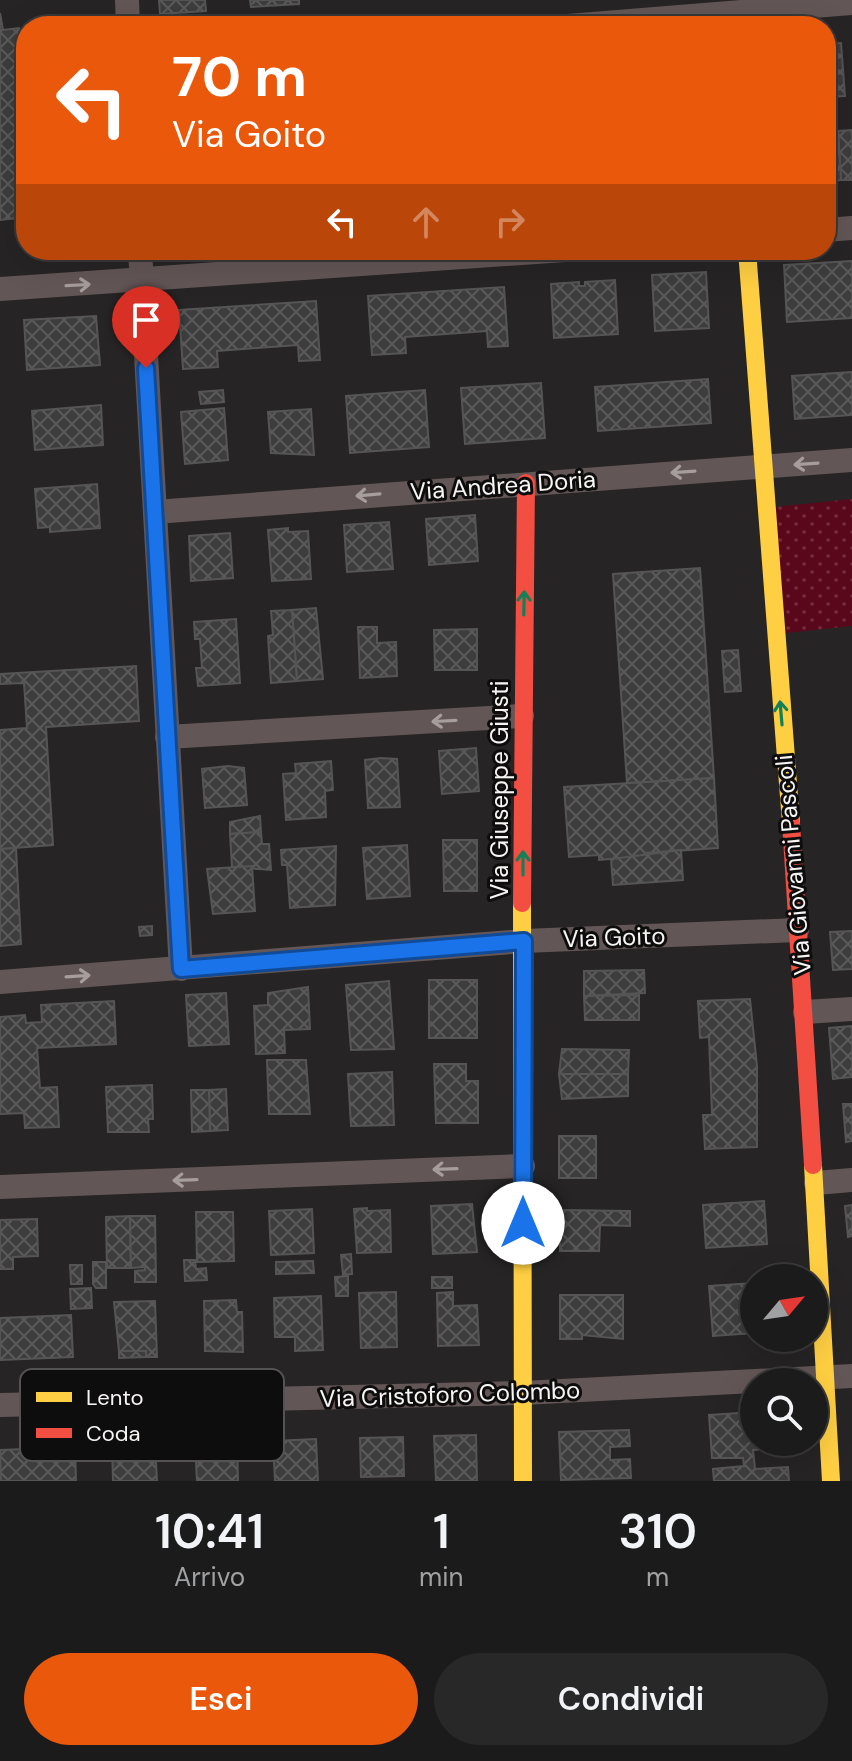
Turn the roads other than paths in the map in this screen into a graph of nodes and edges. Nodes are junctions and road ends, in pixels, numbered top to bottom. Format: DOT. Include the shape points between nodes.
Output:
graph roads {
  1 [pos="852,3"];
  2 [pos="730,12"];
  3 [pos="684,16"];
  4 [pos="140,260"];
  5 [pos="432,260"];
  6 [pos="748,260"];
  7 [pos="141,282"];
  8 [pos="0,289"];
  9 [pos="852,460"];
  10 [pos="761,467"];
  11 [pos="526,483"];
  12 [pos="155,512"];
  13 [pos="522,716"];
  14 [pos="167,737"];
  15 [pos="797,930"];
  16 [pos="524,941"];
  17 [pos="181,969"];
  18 [pos="0,982"];
  19 [pos="852,1009"];
  20 [pos="805,1012"];
  21 [pos="523,1166"];
  22 [pos="852,1180"];
  23 [pos="816,1183"];
  24 [pos="0,1187"];
  25 [pos="824,1368"];
  26 [pos="852,1376"];
  27 [pos="828,1379"];
  28 [pos="740,1383"];
  29 [pos="523,1393"];
  30 [pos="284,1398"];
  31 [pos="0,1405"];
  32 [pos="20,1405"];
  33 [pos="828,1437"];
  34 [pos="523,1481"];
  35 [pos="831,1481"];
  1 -- 2 [label="street"];
  2 -- 3 [label="street"];
  4 -- 7 [label="street"];
  5 -- 7 [label="street"];
  6 -- 10 [label="street, Via Giovanni Pascoli"];
  8 -- 7 [label="street, one-way"];
  7 -- 12 [label="street"];
  9 -- 10 [label="street, Via Andrea Doria, one-way"];
  10 -- 11 [label="street, Via Andrea Doria, one-way"];
  15 -- 10 [label="street, Via Giovanni Pascoli, one-way"];
  11 -- 12 [label="street, Via Andrea Doria, one-way"];
  13 -- 11 [label="street, Via Giuseppe Giusti, one-way"];
  12 -- 14 [label="street"];
  13 -- 14 [label="street, one-way"];
  16 -- 13 [label="street, Via Giuseppe Giusti, one-way"];
  14 -- 17 [label="street"];
  15 -- 16 [label="street, Via Goito"];
  15 -- 20 [label="street, Via Giovanni Pascoli"];
  16 -- 17 [label="street, Via Goito"];
  16 -- 21 [label="street, Via Giuseppe Giusti"];
  18 -- 17 [label="street, Via Goito, one-way"];
  19 -- 20 [label="street"];
  20 -- 23 [label="street, Via Giovanni Pascoli"];
  21 -- 24 [label="street, one-way"];
  21 -- 29 [label="street, Via Giuseppe Giusti"];
  22 -- 23 [label="street"];
  23 -- 25 [label="street, Via Giovanni Pascoli"];
  26 -- 27 [label="street, Via Cristoforo Colombo"];
  28 -- 29 [label="street, Via Cristoforo Colombo"];
  29 -- 30 [label="street, Via Cristoforo Colombo"];
  29 -- 34 [label="street, Via Giuseppe Giusti"];
  31 -- 32 [label="street, Via Cristoforo Colombo"];
  33 -- 35 [label="street, Via Giovanni Pascoli"];
}
